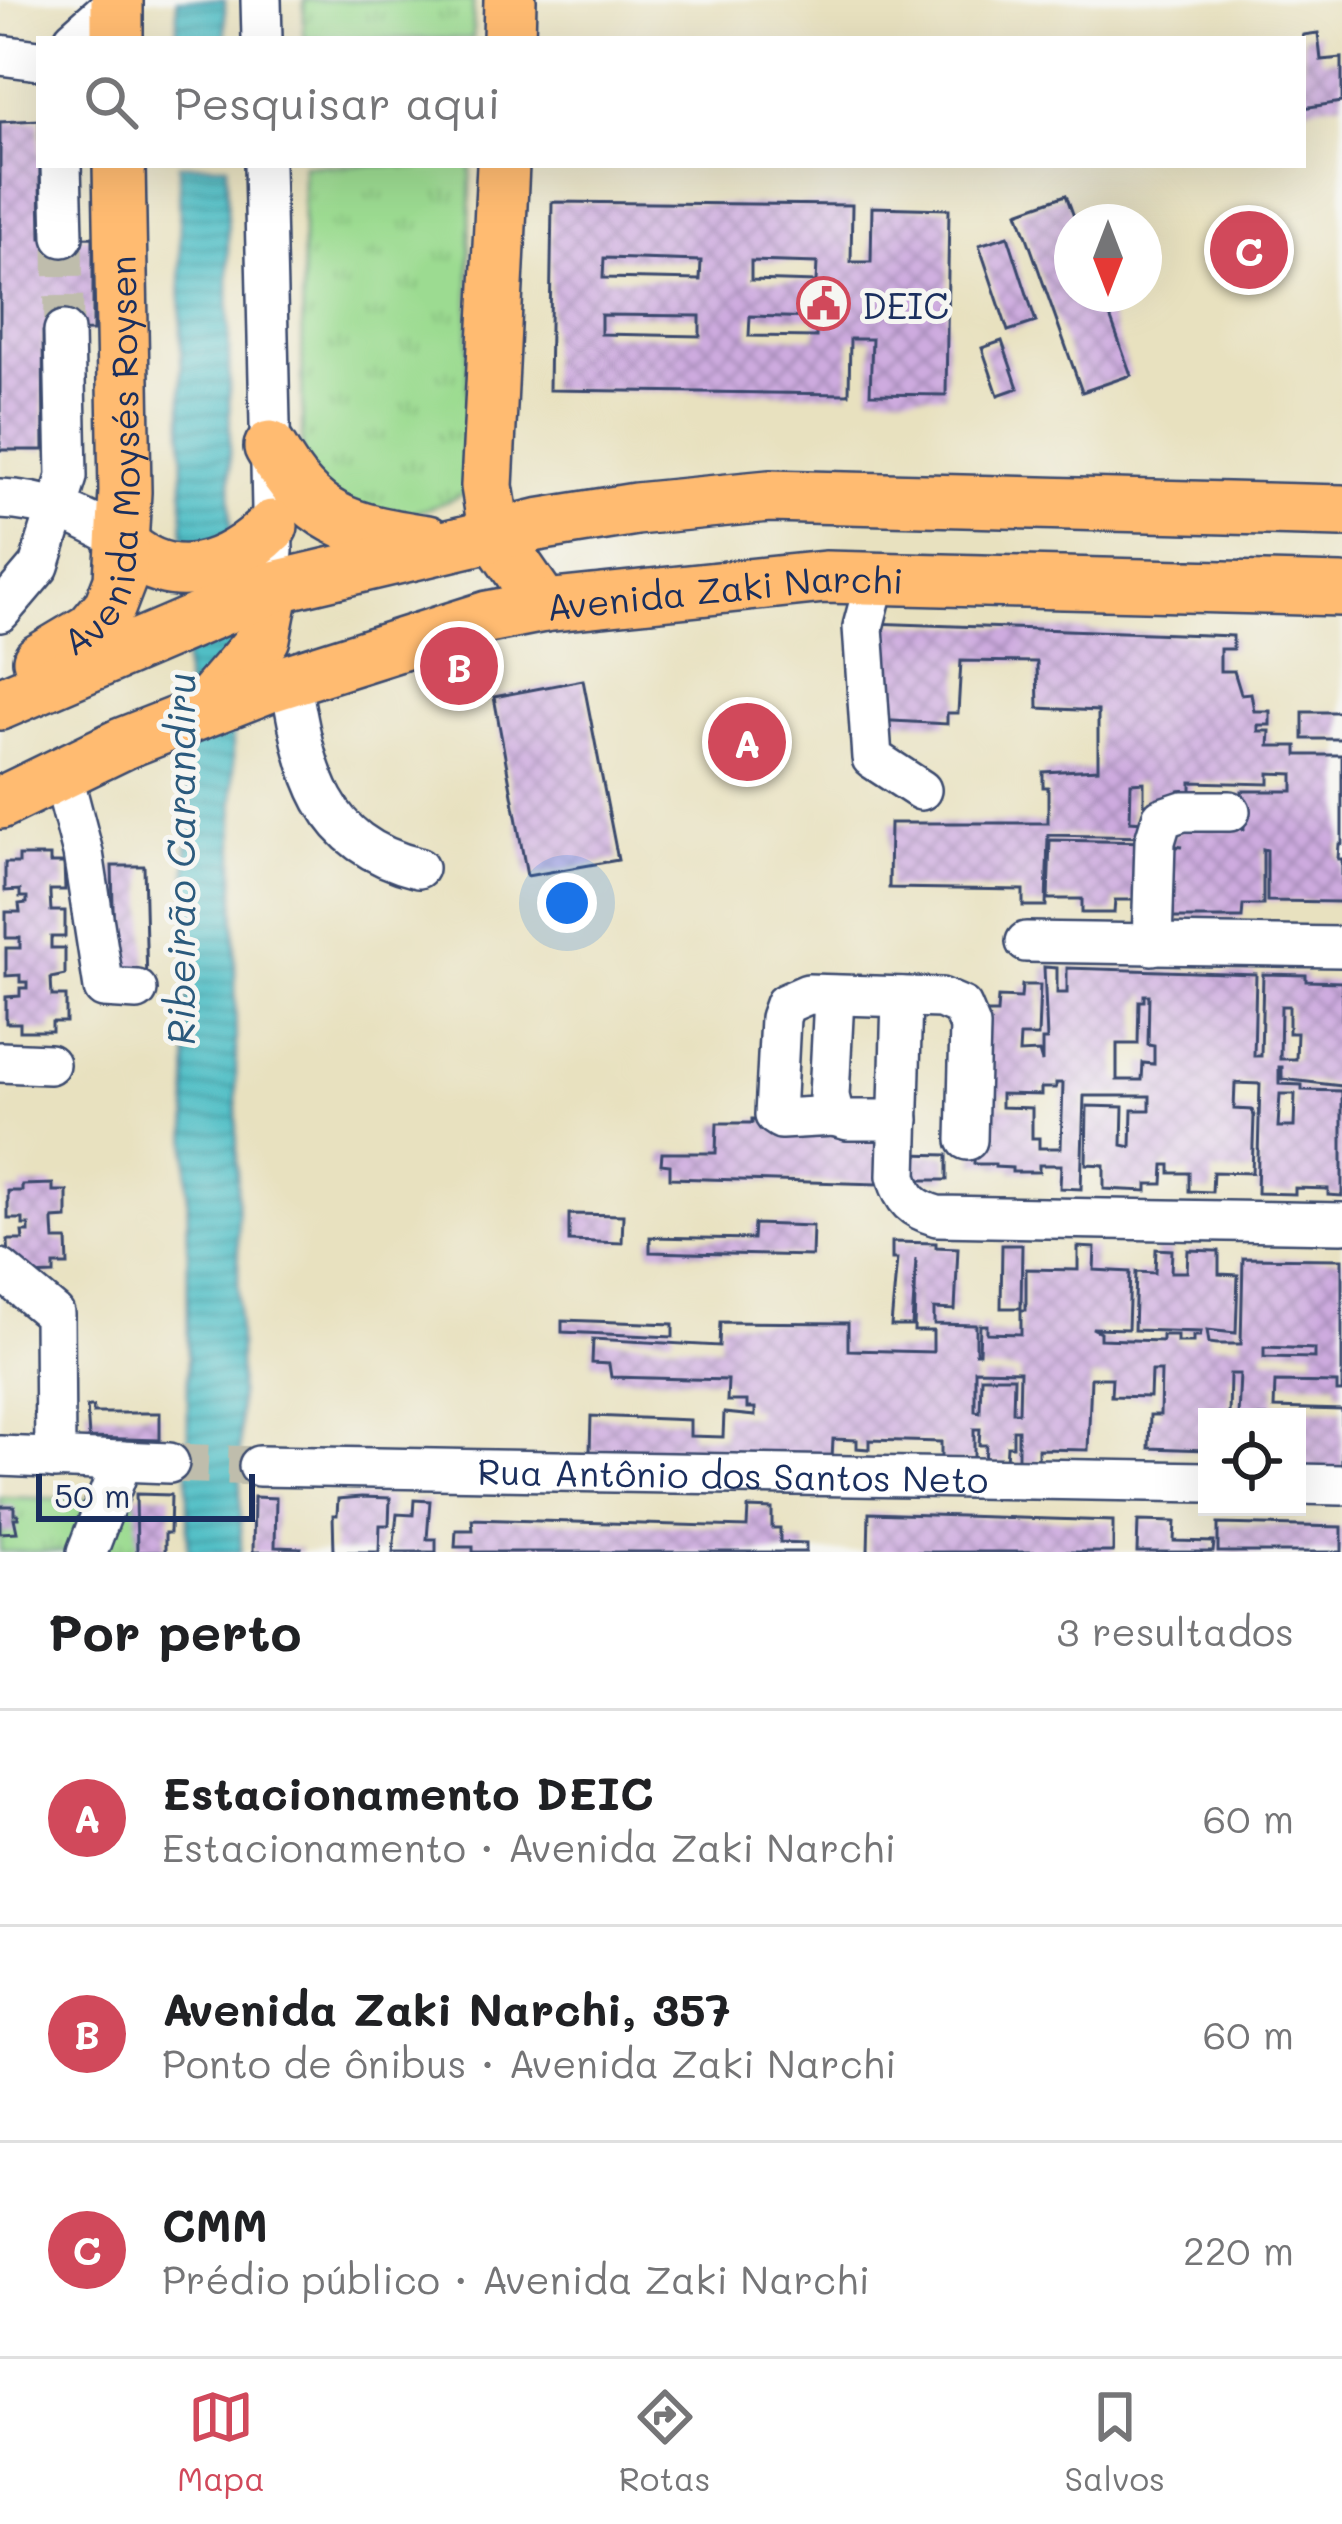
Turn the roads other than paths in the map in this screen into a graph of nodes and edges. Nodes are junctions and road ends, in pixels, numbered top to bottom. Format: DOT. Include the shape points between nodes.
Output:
graph roads {
  1 [pos="117,0"];
  2 [pos="261,0"];
  3 [pos="510,0"];
  4 [pos="77,36"];
  5 [pos="117,36"];
  6 [pos="262,36"];
  7 [pos="509,36"];
  8 [pos="0,55"];
  9 [pos="36,59"];
  10 [pos="61,168"];
  11 [pos="119,168"];
  12 [pos="265,168"];
  13 [pos="503,168"];
  14 [pos="63,238"];
  15 [pos="64,331"];
  16 [pos="270,447"];
  17 [pos="0,499"];
  18 [pos="58,508"];
  19 [pos="1342,511"];
  20 [pos="473,540"];
  21 [pos="128,547"];
  22 [pos="19,563"];
  23 [pos="265,569"];
  24 [pos="876,578"];
  25 [pos="1342,590"];
  26 [pos="544,606"];
  27 [pos="0,612"];
  28 [pos="280,683"];
  29 [pos="0,702"];
  30 [pos="200,712"];
  31 [pos="62,773"];
  32 [pos="921,790"];
  33 [pos="0,803"];
  34 [pos="1230,811"];
  35 [pos="418,868"];
  36 [pos="1027,942"];
  37 [pos="1152,945"];
  38 [pos="1342,947"];
  39 [pos="137,990"];
  40 [pos="834,997"];
  41 [pos="902,997"];
  42 [pos="0,1062"];
  43 [pos="49,1064"];
  44 [pos="834,1116"];
  45 [pos="899,1120"];
  46 [pos="967,1139"];
  47 [pos="1342,1222"];
  48 [pos="0,1269"];
  49 [pos="0,1456"];
  50 [pos="55,1459"];
  51 [pos="122,1461"];
  52 [pos="169,1463"];
  53 [pos="259,1466"];
  54 [pos="1198,1482"];
  55 [pos="1306,1484"];
  56 [pos="1342,1484"];
  57 [pos="87,1552"];
  1 -- 4 [label="street"];
  1 -- 5 [label="main road"];
  2 -- 6 [label="street"];
  3 -- 7 [label="main road"];
  8 -- 9 [label="street"];
  10 -- 14 [label="street"];
  11 -- 21 [label="main road, Avenida Moysés Roysen"];
  12 -- 16 [label="street"];
  13 -- 20 [label="main road" via="487,486"];
  15 -- 18 [label="street" via="70,464"];
  16 -- 20 [label="main road" via="313,505 346,524 378,535"];
  16 -- 23 [label="street"];
  17 -- 18 [label="street"];
  18 -- 21 [label="street"];
  18 -- 22 [label="street"];
  19 -- 20 [label="main road" via="770,496 636,509"];
  20 -- 23 [label="main road"];
  20 -- 26 [label="main road"];
  21 -- 23 [label="main road" via="172,571 223,563"];
  21 -- 29 [label="main road, Avenida Moysés Roysen" via="110,606 91,629 18,676"];
  22 -- 27 [label="street"];
  23 -- 29 [label="main road" via="120,650"];
  23 -- 30 [label="main road" via="264,638"];
  24 -- 25 [label="main road, Avenida Zaki Narchi"];
  24 -- 26 [label="main road, Avenida Zaki Narchi"];
  24 -- 32 [label="street" via="863,627 872,758"];
  26 -- 28 [label="main road, Avenida Zaki Narchi"];
  28 -- 30 [label="main road, Avenida Zaki Narchi"];
  28 -- 35 [label="street" via="320,797 338,825 387,860"];
  30 -- 31 [label="main road, Avenida Zaki Narchi"];
  31 -- 33 [label="main road, Avenida Zaki Narchi"];
  31 -- 39 [label="street" via="104,988"];
  34 -- 37 [label="street" via="1162,818"];
  36 -- 37 [label="street"];
  37 -- 38 [label="street"];
  40 -- 41 [label="street"];
  40 -- 44 [label="street"];
  40 -- 44 [label="street" via="808,994 785,1004 775,1115"];
  41 -- 45 [label="street"];
  41 -- 46 [label="street" via="953,1001 968,1016"];
  42 -- 43 [label="street"];
  44 -- 45 [label="street"];
  45 -- 47 [label="street" via="902,1196 937,1216"];
  48 -- 50 [label="street" via="53,1314"];
  49 -- 50 [label="street"];
  50 -- 51 [label="street"];
  51 -- 52 [label="street"];
  51 -- 57 [label="street"];
  53 -- 54 [label="street, Rua Antônio dos Santos Neto"];
  55 -- 56 [label="street"];
}
